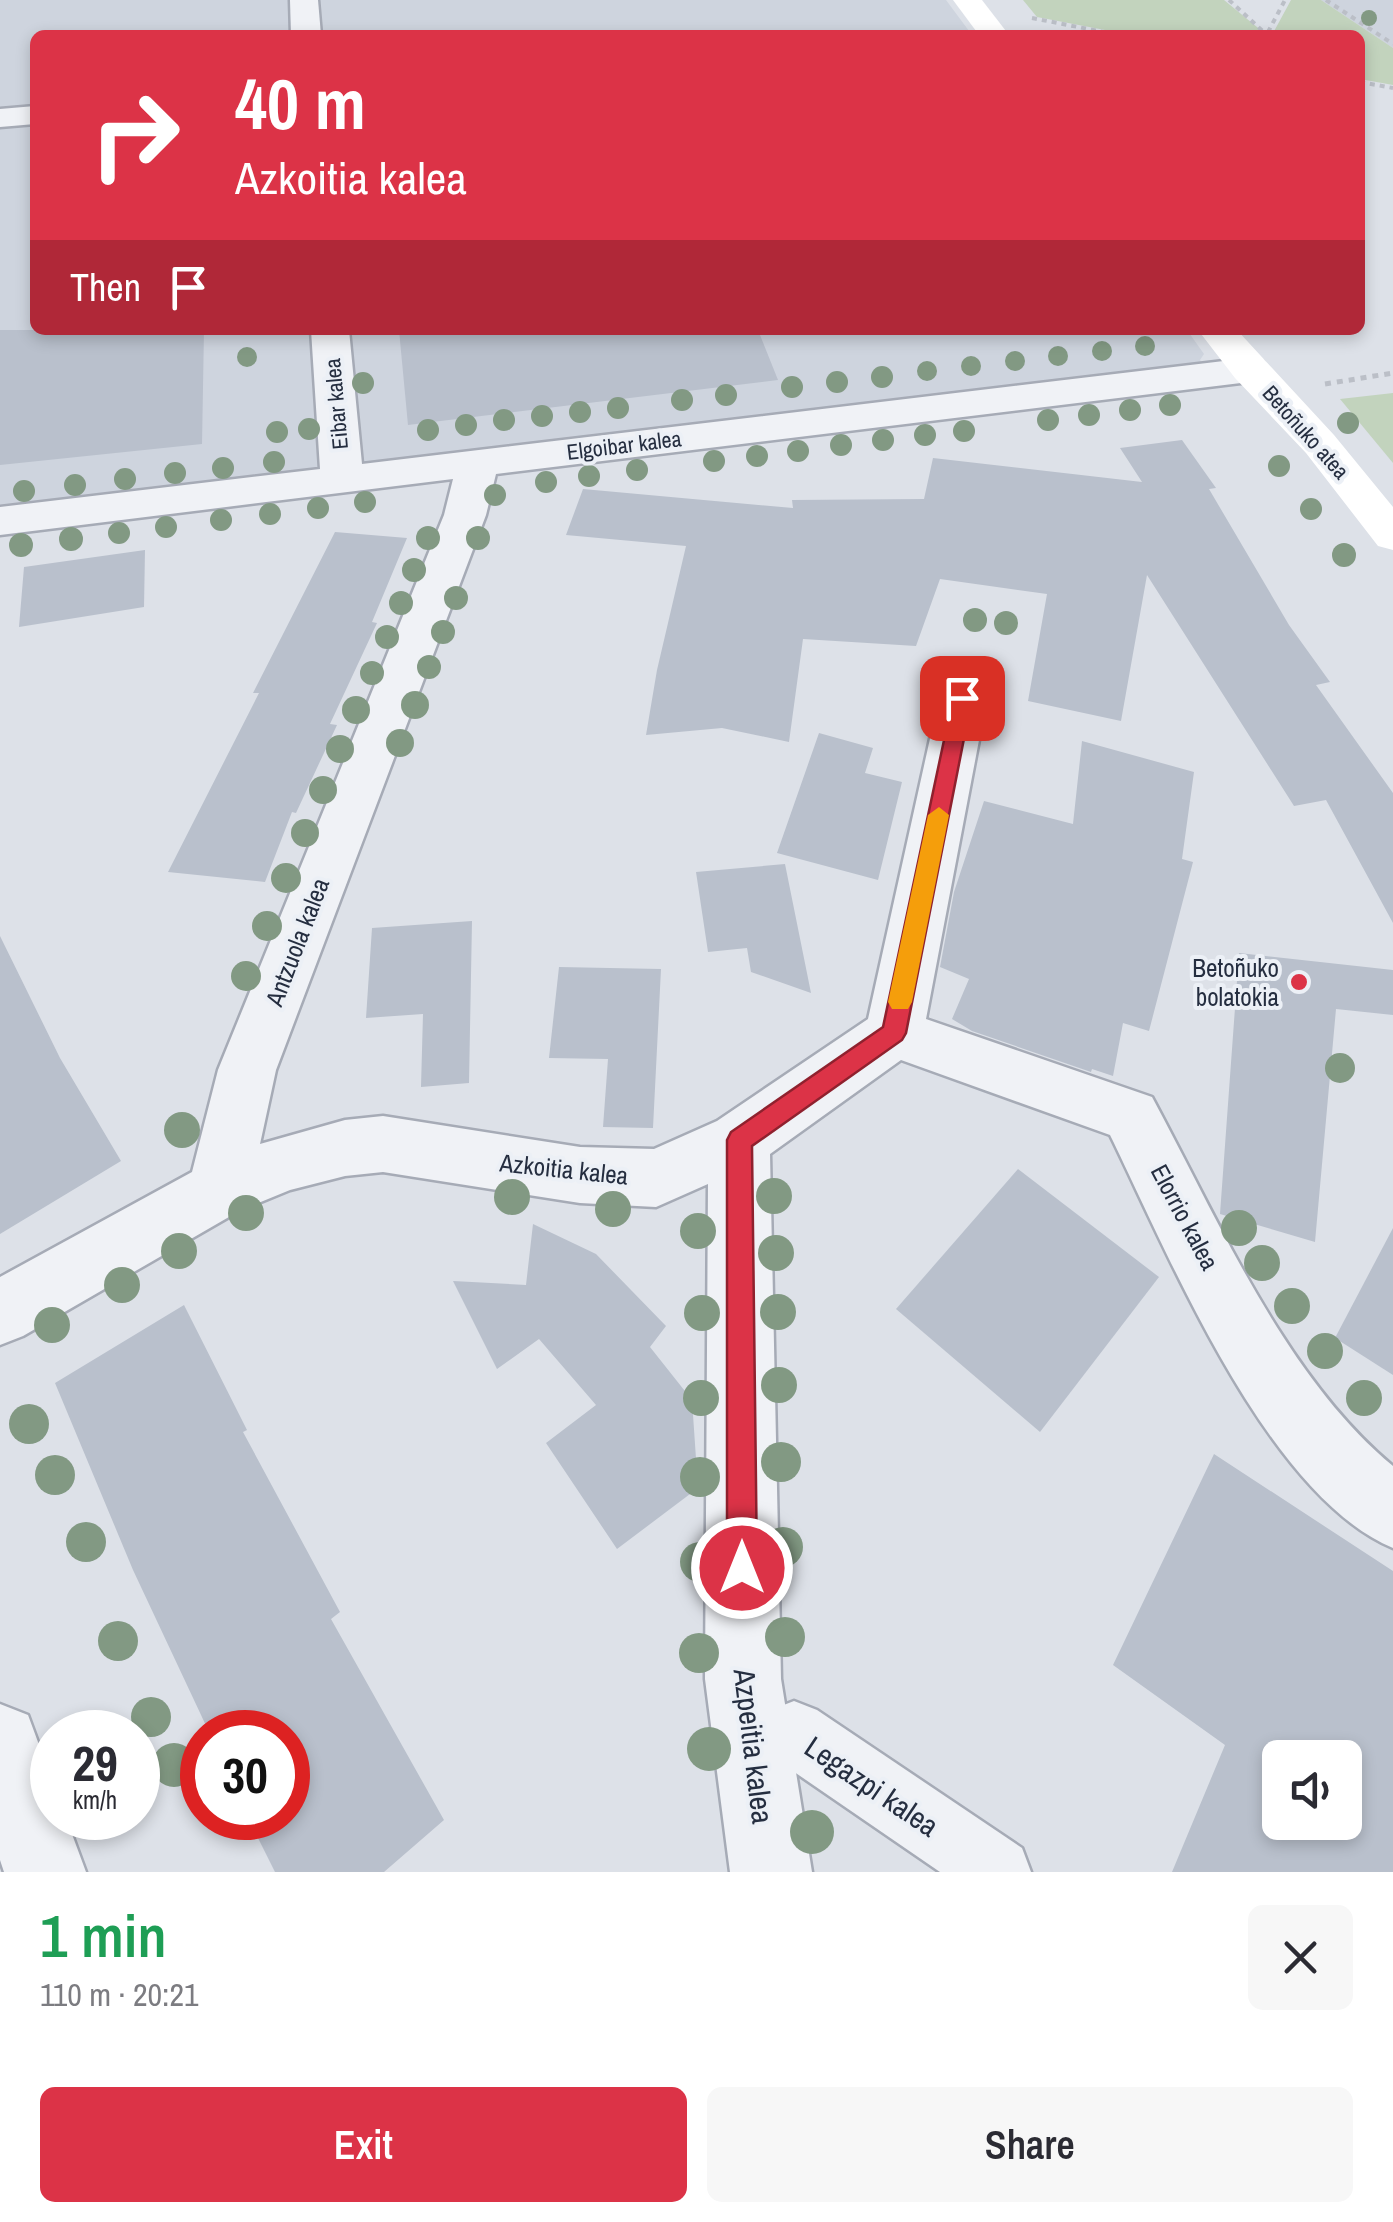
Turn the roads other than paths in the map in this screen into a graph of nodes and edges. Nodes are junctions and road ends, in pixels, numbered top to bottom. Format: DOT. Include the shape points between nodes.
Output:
graph roads {
  1 [pos="304,0"];
  2 [pos="968,0"];
  3 [pos="306,30"];
  4 [pos="990,30"];
  5 [pos="30,115"];
  6 [pos="0,118"];
  7 [pos="330,335"];
  8 [pos="1221,335"];
  9 [pos="1249,370"];
  10 [pos="478,464"];
  11 [pos="342,479"];
  12 [pos="0,521"];
  13 [pos="1393,536"];
  14 [pos="962,698"];
  15 [pos="894,1033"];
  16 [pos="740,1140"];
  17 [pos="219,1190"];
  18 [pos="0,1314"];
  19 [pos="1393,1512"];
  20 [pos="794,1733"];
  21 [pos="0,1743"];
  22 [pos="45,1872"];
  23 [pos="771,1872"];
  24 [pos="998,1872"];
  1 -- 3 [label="street"];
  2 -- 4 [label="main road"];
  5 -- 6 [label="street"];
  7 -- 11 [label="street, Eibar kalea"];
  8 -- 9 [label="main road, Betoñuko atea"];
  9 -- 10 [label="street, Elgoibar kalea"];
  9 -- 13 [label="main road, Betoñuko atea" via="1320,444"];
  10 -- 11 [label="street, Elgoibar kalea"];
  10 -- 17 [label="street, Antzuola kalea" via="465,515 247,1070"];
  11 -- 12 [label="street, Elgoibar kalea"];
  14 -- 15 [label="street"];
  15 -- 16 [label="street, Azkoitia kalea"];
  15 -- 19 [label="street, Elorrio kalea" via="1131,1116 1236,1313 1311,1436"];
  16 -- 17 [label="street, Azkoitia kalea" via="656,1178 580,1175 383,1144 284,1163"];
  16 -- 23 [label="street, Azpeitia kalea" via="743,1680"];
  17 -- 18 [label="street"];
  20 -- 24 [label="street, Legazpi kalea"];
  21 -- 22 [label="street"];
}
